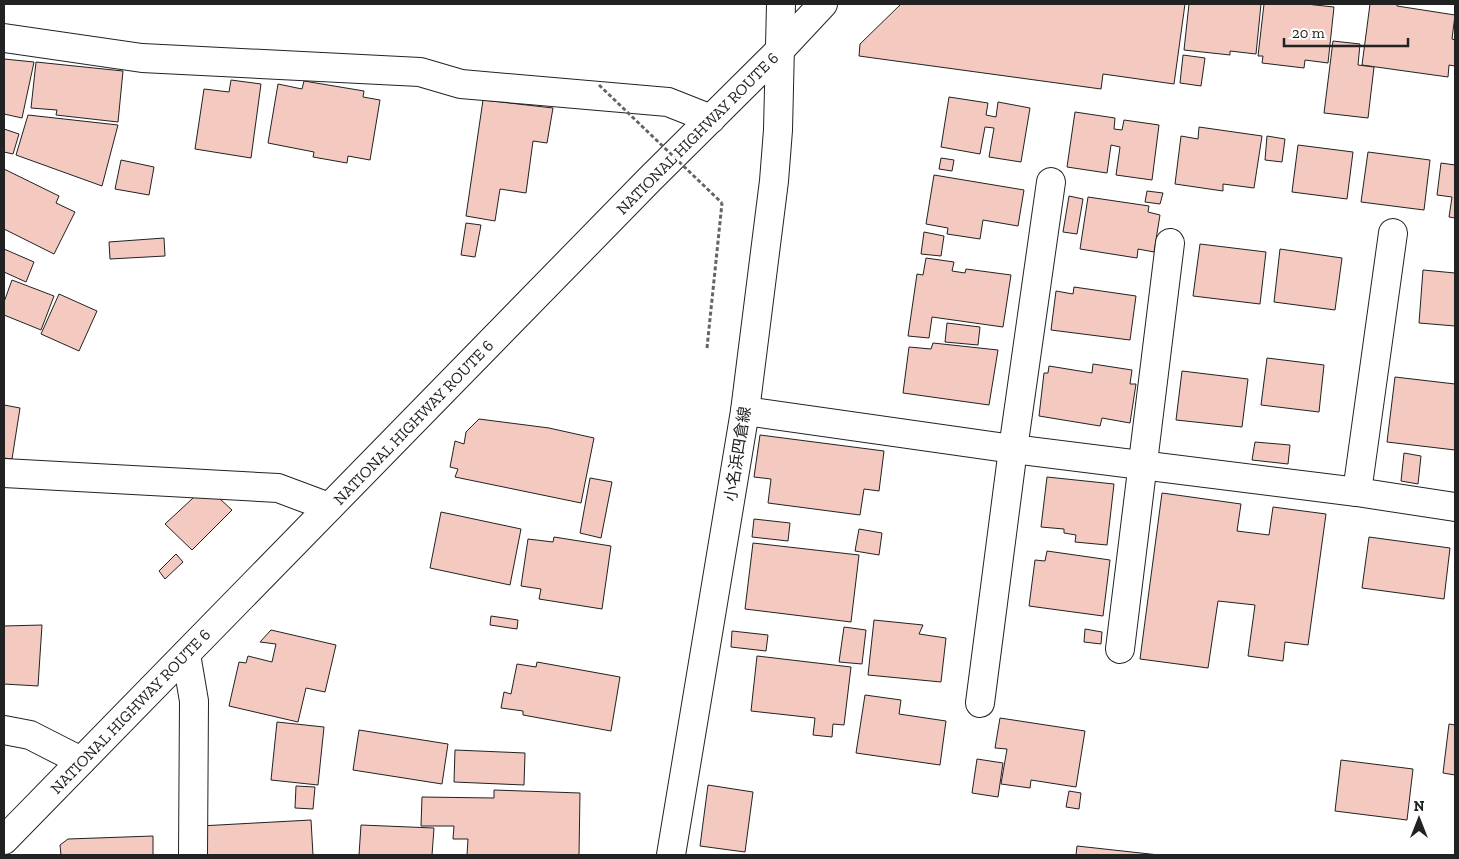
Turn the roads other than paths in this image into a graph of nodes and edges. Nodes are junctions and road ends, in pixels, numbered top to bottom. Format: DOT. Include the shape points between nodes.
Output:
graph roads {
  1 [pos="780,4"];
  2 [pos="823,4"];
  3 [pos="4,38"];
  4 [pos="780,50"];
  5 [pos="710,119"];
  6 [pos="1051,182"];
  7 [pos="1393,233"];
  8 [pos="1170,243"];
  9 [pos="744,411"];
  10 [pos="1013,449"];
  11 [pos="1142,465"];
  12 [pos="4,473"];
  13 [pos="1357,492"];
  14 [pos="1455,507"];
  15 [pos="329,508"];
  16 [pos="1120,648"];
  17 [pos="186,654"];
  18 [pos="980,703"];
  19 [pos="4,730"];
  20 [pos="81,762"];
  21 [pos="4,840"];
  22 [pos="193,855"];
  23 [pos="670,855"];
  1 -- 4 [label="main road, 小名浜四倉線"];
  2 -- 4 [label="main road, NATIONAL HIGHWAY ROUTE 6"];
  3 -- 5 [label="main road" via="142,58 420,72 461,84 668,102"];
  4 -- 5 [label="main road, NATIONAL HIGHWAY ROUTE 6"];
  4 -- 9 [label="main road, 小名浜四倉線" via="774,181"];
  5 -- 15 [label="main road, NATIONAL HIGHWAY ROUTE 6"];
  6 -- 10 [label="main road"];
  7 -- 13 [label="main road"];
  8 -- 11 [label="main road"];
  9 -- 10 [label="main road"];
  9 -- 23 [label="main road, 小名浜四倉線"];
  10 -- 11 [label="main road"];
  10 -- 18 [label="main road"];
  11 -- 13 [label="main road"];
  11 -- 16 [label="main road"];
  12 -- 15 [label="main road" via="278,488"];
  13 -- 14 [label="main road"];
  15 -- 17 [label="main road, NATIONAL HIGHWAY ROUTE 6"];
  17 -- 20 [label="main road, NATIONAL HIGHWAY ROUTE 6"];
  17 -- 22 [label="main road" via="194,701"];
  19 -- 20 [label="main road" via="30,735"];
  20 -- 21 [label="main road, NATIONAL HIGHWAY ROUTE 6"];
}
